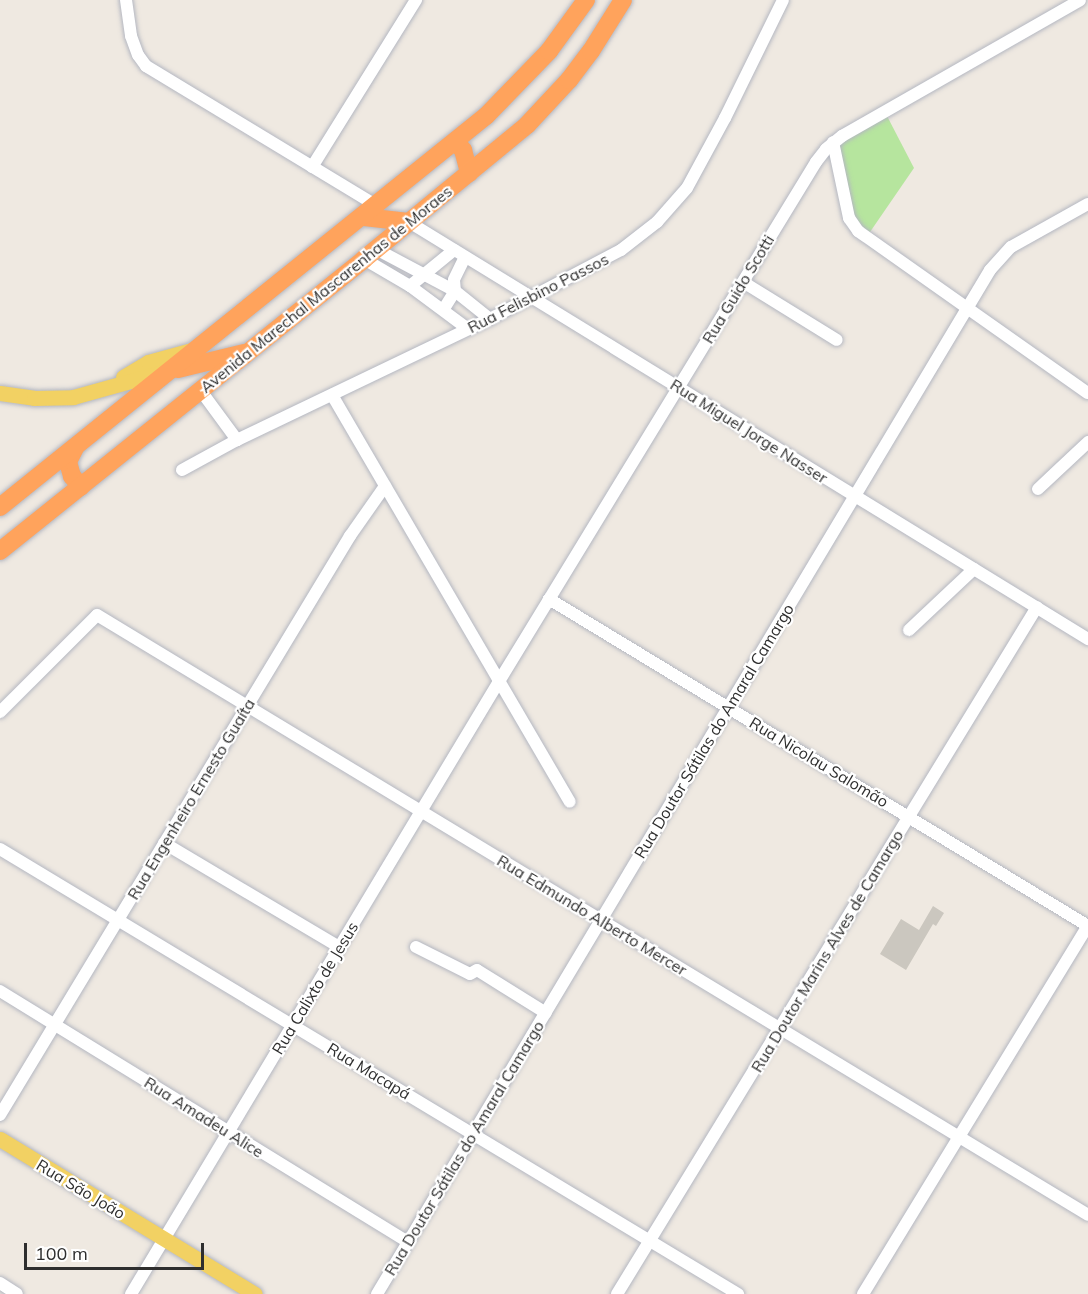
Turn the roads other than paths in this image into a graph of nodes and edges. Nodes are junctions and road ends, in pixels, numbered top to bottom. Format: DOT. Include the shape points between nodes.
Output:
graph roads {
  1 [pos="126,0"];
  2 [pos="416,0"];
  3 [pos="586,0"];
  4 [pos="623,0"];
  5 [pos="783,0"];
  6 [pos="1080,0"];
  7 [pos="456,142"];
  8 [pos="833,142"];
  9 [pos="312,167"];
  10 [pos="469,173"];
  11 [pos="1088,204"];
  12 [pos="370,212"];
  13 [pos="409,222"];
  14 [pos="460,253"];
  15 [pos="370,254"];
  16 [pos="426,276"];
  17 [pos="743,282"];
  18 [pos="410,286"];
  19 [pos="455,291"];
  20 [pos="531,297"];
  21 [pos="968,309"];
  22 [pos="442,310"];
  23 [pos="490,319"];
  24 [pos="468,329"];
  25 [pos="837,340"];
  26 [pos="201,348"];
  27 [pos="250,351"];
  28 [pos="173,370"];
  29 [pos="113,384"];
  30 [pos="678,387"];
  31 [pos="201,391"];
  32 [pos="0,393"];
  33 [pos="1088,393"];
  34 [pos="333,394"];
  35 [pos="237,440"];
  36 [pos="1088,442"];
  37 [pos="76,447"];
  38 [pos="182,470"];
  39 [pos="385,486"];
  40 [pos="81,487"];
  41 [pos="1038,489"];
  42 [pos="855,496"];
  43 [pos="0,507"];
  44 [pos="0,551"];
  45 [pos="974,569"];
  46 [pos="549,599"];
  47 [pos="1037,607"];
  48 [pos="909,630"];
  49 [pos="1088,639"];
  50 [pos="498,683"];
  51 [pos="247,706"];
  52 [pos="728,708"];
  53 [pos="0,712"];
  54 [pos="570,802"];
  55 [pos="421,811"];
  56 [pos="909,817"];
  57 [pos="165,843"];
  58 [pos="0,849"];
  59 [pos="118,920"];
  60 [pos="601,920"];
  61 [pos="1088,925"];
  62 [pos="416,946"];
  63 [pos="339,947"];
  64 [pos="0,991"];
  65 [pos="546,1013"];
  66 [pos="54,1025"];
  67 [pos="293,1025"];
  68 [pos="779,1028"];
  69 [pos="0,1114"];
  70 [pos="228,1132"];
  71 [pos="473,1134"];
  72 [pos="959,1137"];
  73 [pos="0,1140"];
  74 [pos="1088,1215"];
  75 [pos="164,1239"];
  76 [pos="650,1241"];
  77 [pos="408,1242"];
  78 [pos="0,1283"];
  79 [pos="17,1294"];
  80 [pos="131,1294"];
  81 [pos="255,1294"];
  82 [pos="377,1294"];
  83 [pos="617,1294"];
  84 [pos="738,1294"];
  85 [pos="863,1294"];
  1 -- 9 [label="street" via="138,55 156,73"];
  2 -- 9 [label="street"];
  3 -- 7 [label="highway, Avenida Marechal Mascarenhas de Moraes" via="529,74"];
  4 -- 10 [label="highway, Avenida Marechal Mascarenhas de Moraes" via="591,51 546,107"];
  5 -- 20 [label="street, Rua Felisbino Passos" via="700,166 673,205 621,250"];
  6 -- 8 [label="street, Rua Guido Scotti"];
  7 -- 10 [label="highway" via="463,150"];
  7 -- 12 [label="highway, Avenida Marechal Mascarenhas de Moraes"];
  8 -- 17 [label="street, Rua Guido Scotti" via="816,162"];
  8 -- 21 [label="street" via="851,225"];
  9 -- 12 [label="street"];
  10 -- 13 [label="highway, Avenida Marechal Mascarenhas de Moraes"];
  11 -- 21 [label="street, Rua Doutor Sátilas do Amaral Camargo" via="1004,253"];
  12 -- 13 [label="highway"];
  12 -- 26 [label="highway, Avenida Marechal Mascarenhas de Moraes"];
  13 -- 14 [label="street, Rua Miguel Jorge Nasser"];
  13 -- 15 [label="highway, Avenida Marechal Mascarenhas de Moraes"];
  14 -- 16 [label="street"];
  14 -- 19 [label="street"];
  14 -- 20 [label="street, Rua Miguel Jorge Nasser"];
  15 -- 16 [label="street"];
  15 -- 18 [label="street"];
  15 -- 27 [label="highway, Avenida Marechal Mascarenhas de Moraes"];
  16 -- 18 [label="street"];
  16 -- 19 [label="street"];
  17 -- 25 [label="street"];
  17 -- 30 [label="street, Rua Guido Scotti"];
  18 -- 22 [label="street"];
  19 -- 22 [label="street"];
  19 -- 23 [label="street"];
  20 -- 23 [label="street, Rua Felisbino Passos"];
  20 -- 30 [label="street, Rua Miguel Jorge Nasser"];
  21 -- 33 [label="street"];
  21 -- 42 [label="street, Rua Doutor Sátilas do Amaral Camargo"];
  22 -- 24 [label="street"];
  23 -- 24 [label="street, Rua Felisbino Passos"];
  24 -- 34 [label="street, Rua Felisbino Passos"];
  26 -- 28 [label="highway, Avenida Marechal Mascarenhas de Moraes"];
  26 -- 29 [label="main road" via="148,363"];
  27 -- 28 [label="highway"];
  27 -- 31 [label="highway, Avenida Marechal Mascarenhas de Moraes"];
  28 -- 29 [label="main road"];
  28 -- 37 [label="highway, Avenida Marechal Mascarenhas de Moraes"];
  29 -- 32 [label="main road" via="53,399"];
  30 -- 42 [label="street, Rua Miguel Jorge Nasser"];
  30 -- 46 [label="street, Rua Guido Scotti"];
  31 -- 35 [label="street"];
  31 -- 40 [label="highway, Avenida Marechal Mascarenhas de Moraes"];
  34 -- 35 [label="street, Rua Felisbino Passos"];
  34 -- 39 [label="street"];
  35 -- 38 [label="street, Rua Felisbino Passos"];
  36 -- 41 [label="street"];
  37 -- 40 [label="highway" via="68,462"];
  37 -- 43 [label="highway, Avenida Marechal Mascarenhas de Moraes"];
  39 -- 50 [label="street"];
  39 -- 51 [label="street, Rua Engenheiro Ernesto Guaíta" via="350,536"];
  40 -- 44 [label="highway, Avenida Marechal Mascarenhas de Moraes"];
  42 -- 45 [label="street, Rua Miguel Jorge Nasser"];
  42 -- 52 [label="street, Rua Doutor Sátilas do Amaral Camargo"];
  45 -- 47 [label="street, Rua Miguel Jorge Nasser"];
  45 -- 48 [label="street"];
  46 -- 50 [label="street, Rua Guido Scotti"];
  46 -- 52 [label="street, Rua Nicolau Salomão"];
  47 -- 49 [label="street, Rua Miguel Jorge Nasser"];
  47 -- 56 [label="street, Rua Doutor Marins Alves de Camargo"];
  50 -- 54 [label="street"];
  50 -- 55 [label="street, Rua Calixto de Jesus"];
  51 -- 53 [label="street, Rua Edmundo Alberto Mercer" via="97,615"];
  51 -- 55 [label="street, Rua Edmundo Alberto Mercer"];
  51 -- 57 [label="street, Rua Engenheiro Ernesto Guaíta"];
  52 -- 56 [label="street, Rua Nicolau Salomão"];
  52 -- 60 [label="street, Rua Doutor Sátilas do Amaral Camargo"];
  55 -- 60 [label="street, Rua Edmundo Alberto Mercer"];
  55 -- 63 [label="street, Rua Calixto de Jesus"];
  56 -- 61 [label="street, Rua Nicolau Salomão"];
  56 -- 68 [label="street, Rua Doutor Marins Alves de Camargo"];
  57 -- 59 [label="street, Rua Engenheiro Ernesto Guaíta"];
  57 -- 63 [label="street"];
  58 -- 59 [label="street, Rua Macapá"];
  59 -- 66 [label="street, Rua Engenheiro Ernesto Guaíta"];
  59 -- 67 [label="street, Rua Macapá"];
  60 -- 65 [label="street, Rua Doutor Sátilas do Amaral Camargo"];
  60 -- 68 [label="street, Rua Edmundo Alberto Mercer"];
  61 -- 72 [label="street"];
  62 -- 65 [label="street" via="470,974 477,970"];
  63 -- 67 [label="street, Rua Calixto de Jesus"];
  64 -- 66 [label="street, Rua Amadeu Alice"];
  65 -- 71 [label="street, Rua Doutor Sátilas do Amaral Camargo"];
  66 -- 69 [label="street, Rua Engenheiro Ernesto Guaíta"];
  66 -- 70 [label="street, Rua Amadeu Alice"];
  67 -- 70 [label="street, Rua Calixto de Jesus"];
  67 -- 71 [label="street, Rua Macapá"];
  68 -- 72 [label="street, Rua Edmundo Alberto Mercer"];
  68 -- 76 [label="street, Rua Doutor Marins Alves de Camargo"];
  70 -- 75 [label="street, Rua Calixto de Jesus"];
  70 -- 77 [label="street, Rua Amadeu Alice"];
  71 -- 76 [label="street, Rua Macapá"];
  71 -- 77 [label="street, Rua Doutor Sátilas do Amaral Camargo"];
  72 -- 74 [label="street, Rua Edmundo Alberto Mercer"];
  72 -- 85 [label="street"];
  73 -- 75 [label="main road, Rua São João"];
  75 -- 80 [label="street, Rua Calixto de Jesus"];
  75 -- 81 [label="main road, Rua São João"];
  76 -- 83 [label="street, Rua Doutor Marins Alves de Camargo"];
  76 -- 84 [label="street, Rua Macapá"];
  77 -- 82 [label="street, Rua Doutor Sátilas do Amaral Camargo"];
  78 -- 79 [label="street"];
}
